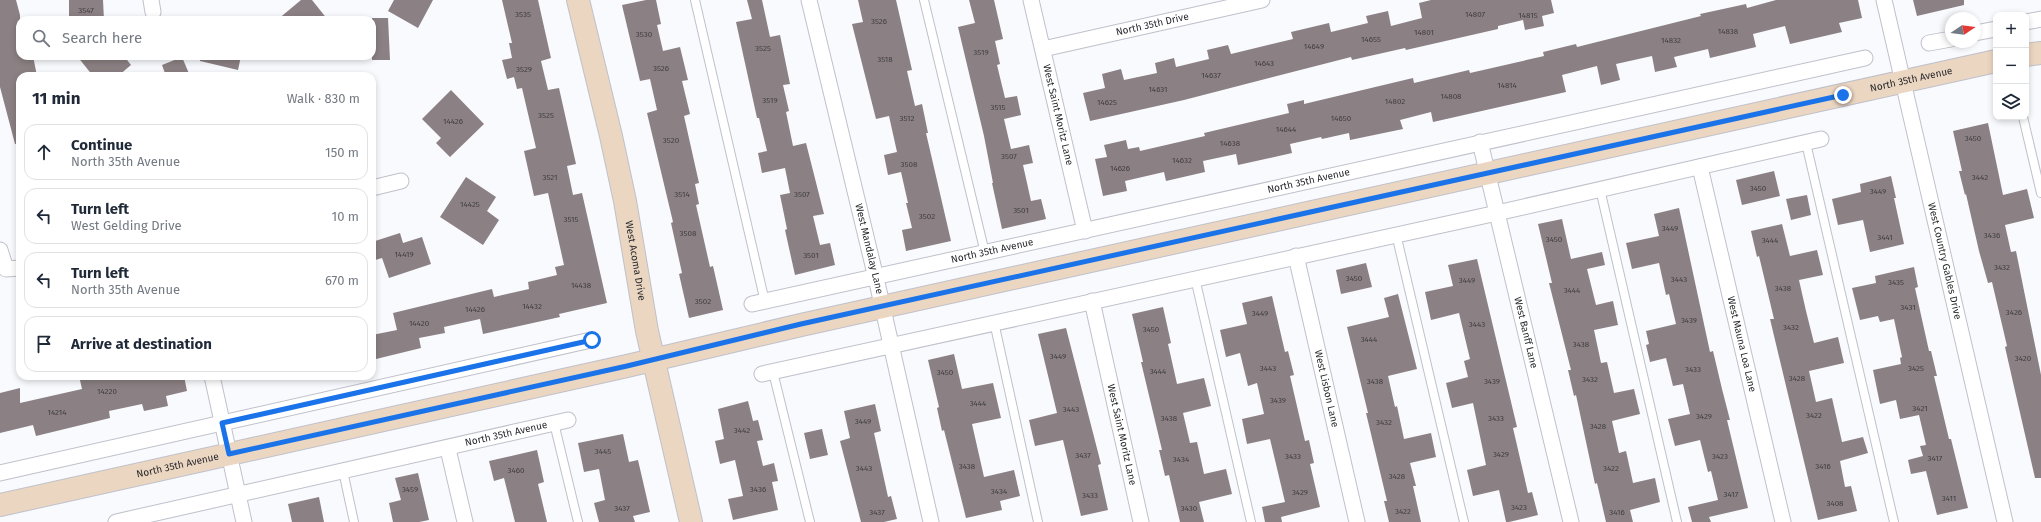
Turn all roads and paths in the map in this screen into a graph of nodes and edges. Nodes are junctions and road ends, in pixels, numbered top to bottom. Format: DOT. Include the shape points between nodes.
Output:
graph roads {
  1 [pos="578,0"];
  2 [pos="695,0"];
  3 [pos="809,0"];
  4 [pos="924,0"];
  5 [pos="1031,0"];
  6 [pos="1262,0"];
  7 [pos="1884,0"];
  8 [pos="2041,19"];
  9 [pos="2029,21"];
  10 [pos="1993,30"];
  11 [pos="1981,32"];
  12 [pos="1945,40"];
  13 [pos="1929,43"];
  14 [pos="1043,49"];
  15 [pos="2041,53"];
  16 [pos="2029,55"];
  17 [pos="1865,58"];
  18 [pos="1993,63"];
  19 [pos="1903,81"];
  20 [pos="2024,120"];
  21 [pos="1821,139"];
  22 [pos="1480,142"];
  23 [pos="1806,143"];
  24 [pos="1700,167"];
  25 [pos="1488,174"];
  26 [pos="401,182"];
  27 [pos="376,187"];
  28 [pos="1600,189"];
  29 [pos="2041,193"];
  30 [pos="1497,213"];
  31 [pos="1085,231"];
  32 [pos="1396,234"];
  33 [pos="0,250"];
  34 [pos="985,253"];
  35 [pos="1296,256"];
  36 [pos="13,268"];
  37 [pos="876,278"];
  38 [pos="1195,278"];
  39 [pos="1092,301"];
  40 [pos="759,303"];
  41 [pos="882,308"];
  42 [pos="994,322"];
  43 [pos="592,340"];
  44 [pos="891,346"];
  45 [pos="654,360"];
  46 [pos="768,373"];
  47 [pos="213,380"];
  48 [pos="561,422"];
  49 [pos="222,423"];
  50 [pos="448,448"];
  51 [pos="229,454"];
  52 [pos="343,472"];
  53 [pos="0,473"];
  54 [pos="238,495"];
  55 [pos="0,505"];
  56 [pos="133,520"];
  57 [pos="116,522"];
  58 [pos="244,522"];
  59 [pos="354,522"];
  60 [pos="465,522"];
  61 [pos="578,522"];
  62 [pos="692,522"];
  63 [pos="810,522"];
  64 [pos="931,522"];
  65 [pos="1038,522"];
  66 [pos="1140,522"];
  67 [pos="1251,522"];
  68 [pos="1357,522"];
  69 [pos="1464,522"];
  70 [pos="1571,522"];
  71 [pos="1677,522"];
  72 [pos="1783,522"];
  73 [pos="1894,522"];
  74 [pos="2005,522"];
  1 -- 45 [label="main road, West Acoma Drive" via="622,187 642,307"];
  2 -- 40 [label="lane"];
  3 -- 37 [label="street, West Mandalay Lane"];
  4 -- 34 [label="lane"];
  5 -- 14 [label="street, West Saint Moritz Lane"];
  6 -- 14 [label="street, North 35th Drive"];
  7 -- 19 [label="street, West Country Gables Drive"];
  8 -- 9 [label="street"];
  10 -- 11 [label="street"];
  12 -- 13 [label="street"];
  14 -- 31 [label="street, West Saint Moritz Lane"];
  15 -- 16 [label="main road"];
  17 -- 22 [label="street, North 35th Avenue"];
  18 -- 19 [label="main road, North 35th Avenue"];
  19 -- 25 [label="main road, North 35th Avenue"];
  19 -- 74 [label="street, West Country Gables Drive"];
  20 -- 29 [label="lane"];
  21 -- 23 [label="street"];
  22 -- 25 [label="street, West Banff Lane"];
  22 -- 31 [label="street, North 35th Avenue"];
  23 -- 24 [label="street"];
  23 -- 73 [label="lane"];
  24 -- 28 [label="street"];
  24 -- 72 [label="street, West Mauna Loa Lane"];
  25 -- 30 [label="street, West Banff Lane"];
  25 -- 41 [label="main road, North 35th Avenue"];
  26 -- 27 [label="street"];
  28 -- 30 [label="street"];
  28 -- 71 [label="lane"];
  30 -- 32 [label="street"];
  30 -- 70 [label="street, West Banff Lane"];
  31 -- 34 [label="street, North 35th Avenue"];
  32 -- 35 [label="street"];
  32 -- 69 [label="lane"];
  33 -- 36 [label="street"];
  34 -- 37 [label="street, North 35th Avenue"];
  35 -- 38 [label="street"];
  35 -- 68 [label="street, West Lisbon Lane"];
  37 -- 40 [label="street, North 35th Avenue"];
  37 -- 41 [label="street, West Mandalay Lane"];
  38 -- 39 [label="street"];
  38 -- 67 [label="lane"];
  39 -- 42 [label="street"];
  39 -- 66 [label="street, West Saint Moritz Lane"];
  41 -- 44 [label="street, West Mandalay Lane"];
  41 -- 45 [label="main road, North 35th Avenue"];
  42 -- 44 [label="street"];
  42 -- 65 [label="lane"];
  43 -- 49 [label="street"];
  44 -- 46 [label="street"];
  44 -- 64 [label="street, West Mandalay Lane"];
  45 -- 51 [label="main road, North 35th Avenue"];
  45 -- 62 [label="main road, West Acoma Drive"];
  46 -- 63 [label="lane"];
  47 -- 49 [label="street"];
  48 -- 50 [label="street, North 35th Avenue"];
  48 -- 61 [label="lane"];
  49 -- 51 [label="street"];
  49 -- 53 [label="street"];
  50 -- 52 [label="street, North 35th Avenue"];
  50 -- 60 [label="street"];
  51 -- 54 [label="street"];
  51 -- 55 [label="main road, North 35th Avenue"];
  52 -- 54 [label="street, North 35th Avenue"];
  52 -- 59 [label="lane"];
  54 -- 56 [label="street, North 35th Avenue"];
  54 -- 58 [label="street"];
  56 -- 57 [label="street, North 35th Avenue"];
}
